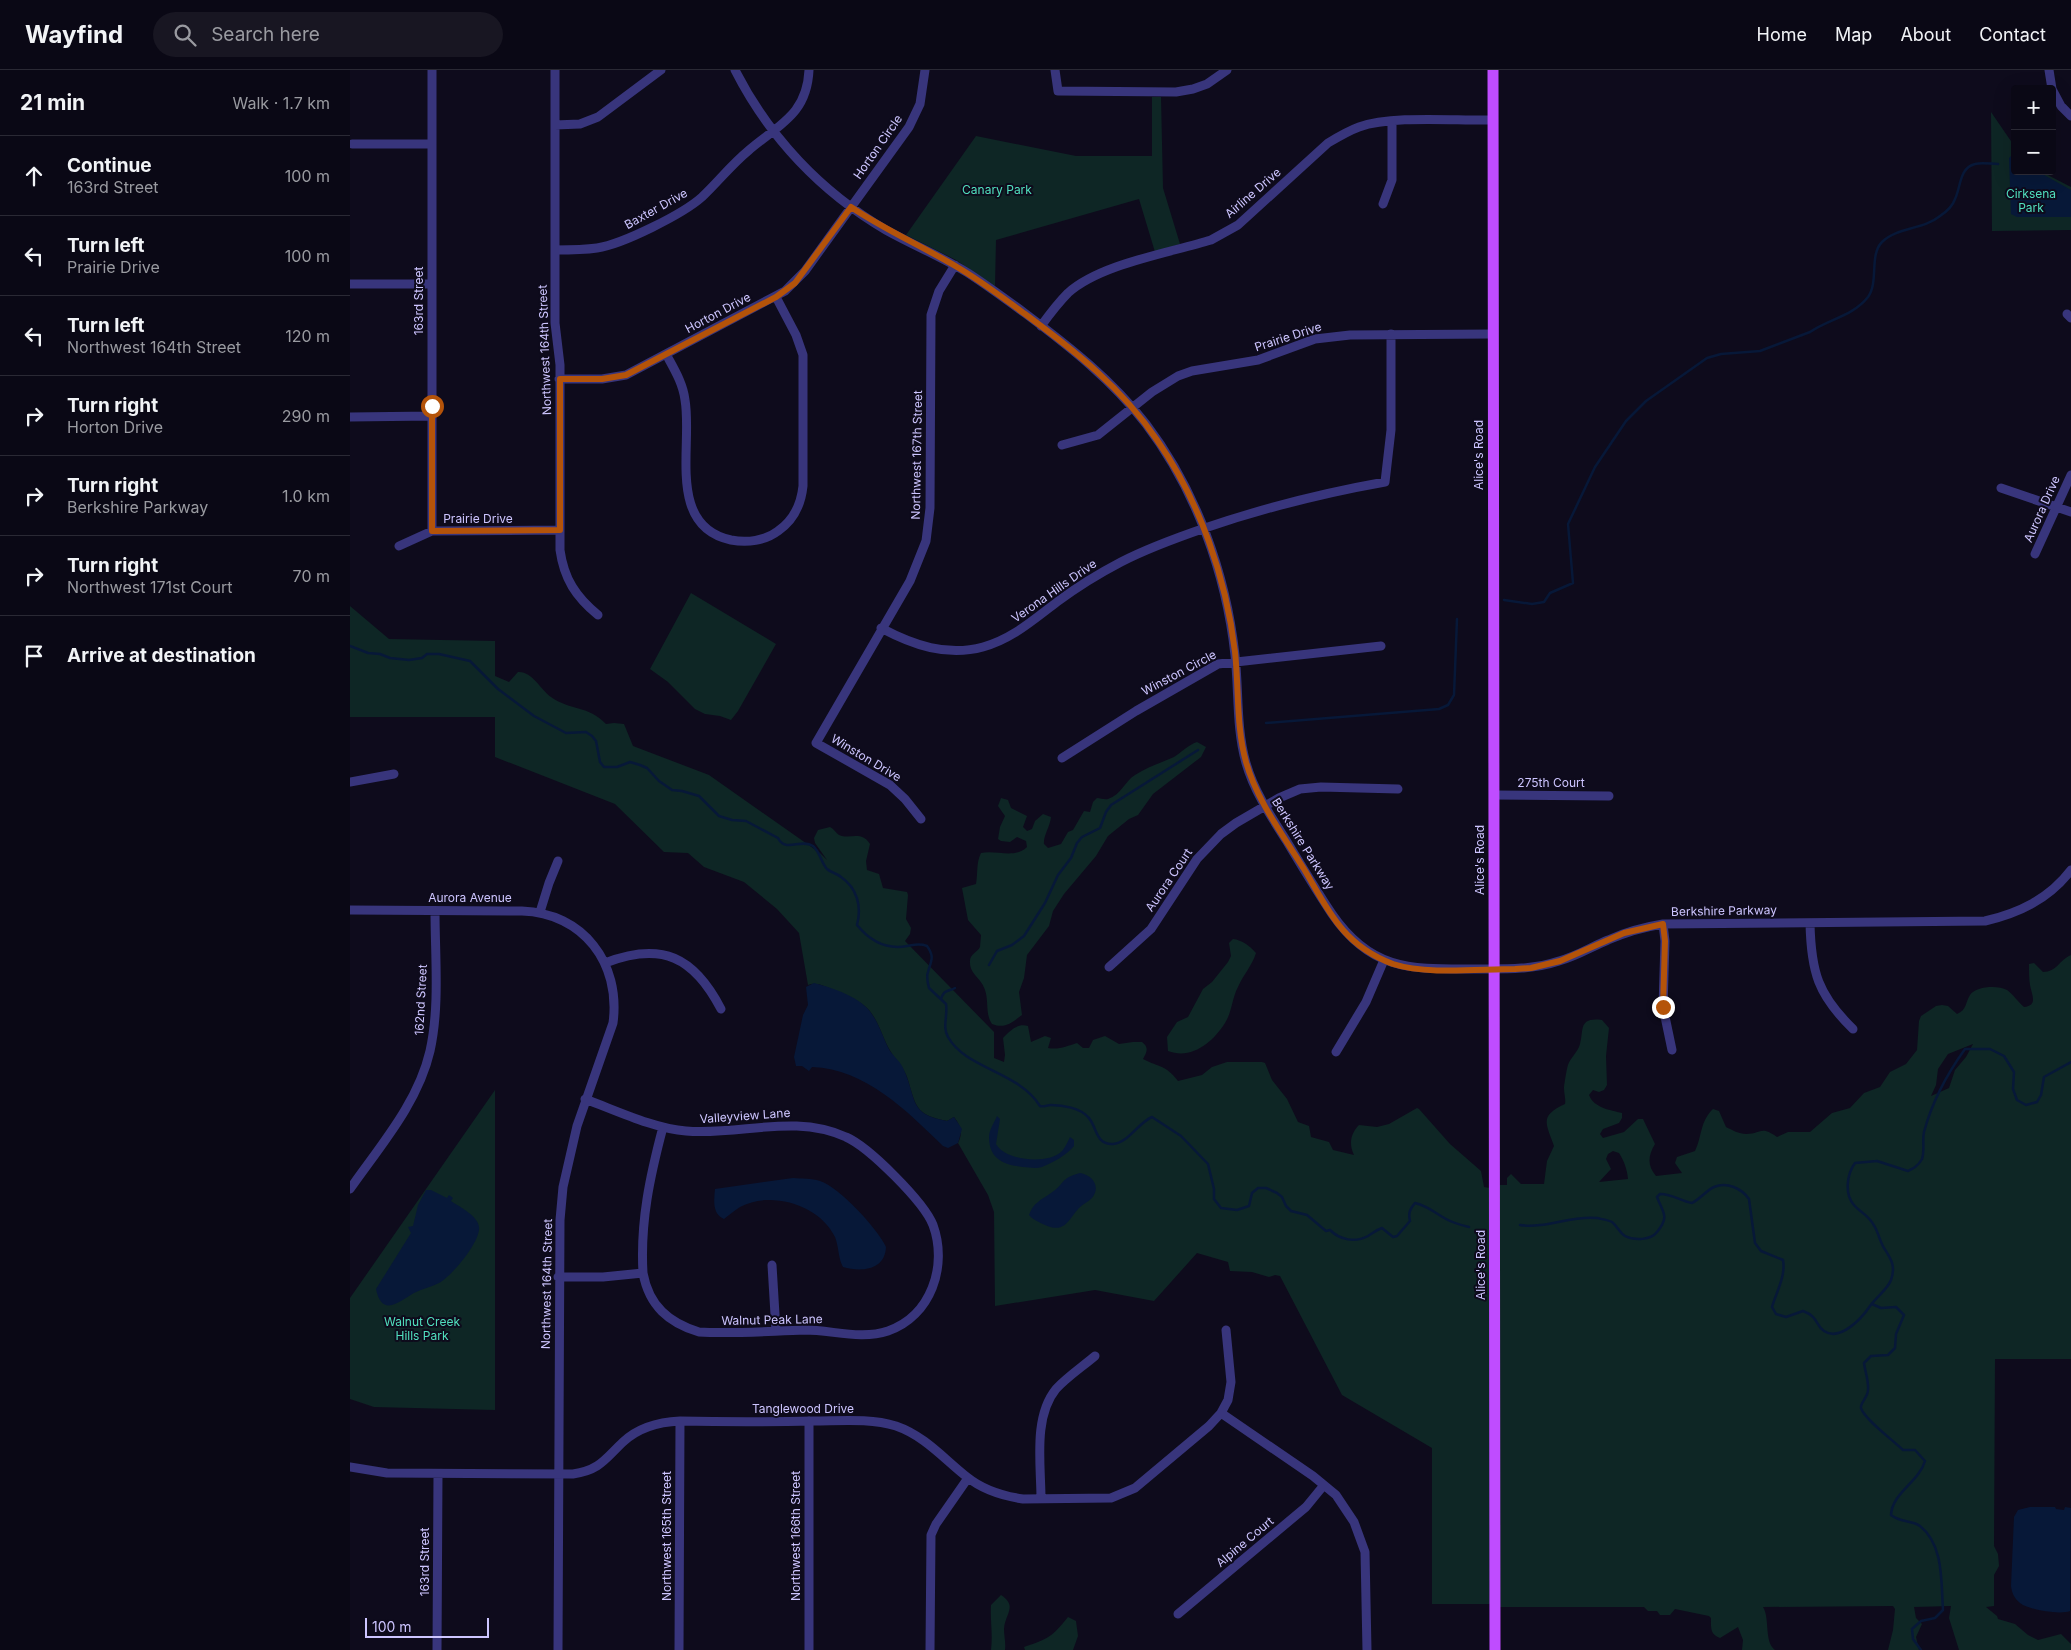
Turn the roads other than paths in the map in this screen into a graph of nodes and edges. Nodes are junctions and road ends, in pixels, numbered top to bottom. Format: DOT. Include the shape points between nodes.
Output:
graph roads {
  1 [pos="432,70"];
  2 [pos="555,70"];
  3 [pos="661,70"];
  4 [pos="735,70"];
  5 [pos="809,70"];
  6 [pos="925,70"];
  7 [pos="1055,70"];
  8 [pos="1227,70"];
  9 [pos="1493,70"];
  10 [pos="2049,70"];
  11 [pos="2051,85"];
  12 [pos="2056,97"];
  13 [pos="2071,116"];
  14 [pos="1493,120"];
  15 [pos="1392,121"];
  16 [pos="555,125"];
  17 [pos="773,131"];
  18 [pos="352,144"];
  19 [pos="432,144"];
  20 [pos="1383,204"];
  21 [pos="851,207"];
  22 [pos="555,250"];
  23 [pos="954,265"];
  24 [pos="351,284"];
  25 [pos="432,284"];
  26 [pos="776,297"];
  27 [pos="1041,326"];
  28 [pos="1391,334"];
  29 [pos="1492,334"];
  30 [pos="666,354"];
  31 [pos="560,379"];
  32 [pos="1133,408"];
  33 [pos="432,416"];
  34 [pos="350,417"];
  35 [pos="1062,445"];
  36 [pos="2071,475"];
  37 [pos="2001,488"];
  38 [pos="2056,507"];
  39 [pos="2071,512"];
  40 [pos="1204,529"];
  41 [pos="560,530"];
  42 [pos="432,531"];
  43 [pos="399,546"];
  44 [pos="2036,554"];
  45 [pos="598,615"];
  46 [pos="882,628"];
  47 [pos="1381,646"];
  48 [pos="1236,661"];
  49 [pos="816,742"];
  50 [pos="1062,758"];
  51 [pos="394,774"];
  52 [pos="350,782"];
  53 [pos="1398,789"];
  54 [pos="1494,796"];
  55 [pos="1608,796"];
  56 [pos="1264,806"];
  57 [pos="921,819"];
  58 [pos="558,860"];
  59 [pos="2071,870"];
  60 [pos="350,910"];
  61 [pos="435,911"];
  62 [pos="540,912"];
  63 [pos="1810,923"];
  64 [pos="1663,924"];
  65 [pos="584,935"];
  66 [pos="1384,960"];
  67 [pos="605,964"];
  68 [pos="1109,967"];
  69 [pos="1495,969"];
  70 [pos="721,1010"];
  71 [pos="1853,1030"];
  72 [pos="1672,1050"];
  73 [pos="1336,1052"];
  74 [pos="585,1099"];
  75 [pos="663,1127"];
  76 [pos="350,1188"];
  77 [pos="932,1225"];
  78 [pos="772,1265"];
  79 [pos="644,1273"];
  80 [pos="558,1277"];
  81 [pos="1226,1330"];
  82 [pos="776,1331"];
  83 [pos="1095,1356"];
  84 [pos="1221,1413"];
  85 [pos="680,1421"];
  86 [pos="809,1421"];
  87 [pos="350,1467"];
  88 [pos="438,1474"];
  89 [pos="558,1475"];
  90 [pos="968,1478"];
  91 [pos="1324,1484"];
  92 [pos="1041,1499"];
  93 [pos="1178,1614"];
  94 [pos="437,1650"];
  95 [pos="558,1650"];
  96 [pos="680,1650"];
  97 [pos="809,1650"];
  98 [pos="930,1650"];
  99 [pos="1367,1650"];
  100 [pos="1495,1650"];
  1 -- 19 [label="street, 163rd Street"];
  2 -- 16 [label="street, Northwest 164th Street"];
  3 -- 16 [label="street" via="598,117 580,124"];
  4 -- 17 [label="street, Berkshire Parkway"];
  5 -- 17 [label="street, Baxter Drive" via="807,88 799,106 785,123"];
  6 -- 21 [label="street, Horton Circle" via="920,104 908,128"];
  7 -- 8 [label="street" via="1058,91 1176,92 1207,84"];
  9 -- 14 [label="main road, Alice's Road"];
  10 -- 11 [label="street"];
  12 -- 13 [label="street"];
  14 -- 15 [label="street, Airline Drive"];
  14 -- 29 [label="main road, Alice's Road"];
  15 -- 20 [label="street" via="1392,180"];
  15 -- 27 [label="street, Airline Drive" via="1358,127 1328,144 1243,220 1212,240 1093,276 1068,293"];
  16 -- 22 [label="street, Northwest 164th Street"];
  17 -- 21 [label="street, Berkshire Parkway" via="810,172"];
  17 -- 22 [label="street, Baxter Drive" via="687,208 612,244 581,250"];
  18 -- 19 [label="street"];
  19 -- 25 [label="street, 163rd Street"];
  21 -- 23 [label="street, Berkshire Parkway"];
  21 -- 26 [label="street, Horton Drive" via="795,283"];
  22 -- 31 [label="street, Northwest 164th Street" via="555,324"];
  23 -- 27 [label="street, Berkshire Parkway"];
  23 -- 46 [label="street, Northwest 167th Street" via="939,291 931,315 930,508 926,541 915,571"];
  24 -- 25 [label="street"];
  25 -- 33 [label="street, 163rd Street"];
  26 -- 30 [label="street, Horton Drive"];
  26 -- 30 [label="street" via="803,355 804,486 795,513 782,528 767,537 746,542 727,539 701,522 690,503 686,482 686,402"];
  27 -- 32 [label="street, Berkshire Parkway" via="1088,362"];
  28 -- 29 [label="street, Prairie Drive"];
  28 -- 32 [label="street, Prairie Drive" via="1323,337 1258,360 1192,371 1164,384"];
  28 -- 40 [label="street, Verona Hills Drive" via="1391,430 1384,482 1285,503"];
  29 -- 54 [label="main road, Alice's Road"];
  30 -- 31 [label="street, Horton Drive" via="614,378"];
  31 -- 41 [label="street, Northwest 164th Street"];
  32 -- 35 [label="street, Prairie Drive" via="1098,435"];
  32 -- 40 [label="street, Berkshire Parkway" via="1177,471"];
  33 -- 34 [label="street"];
  33 -- 42 [label="street, 163rd Street"];
  36 -- 38 [label="street, Aurora Drive"];
  37 -- 38 [label="street"];
  38 -- 39 [label="street"];
  38 -- 44 [label="street, Aurora Drive"];
  40 -- 46 [label="street, Verona Hills Drive" via="1125,559 1076,588 1017,633 982,647 958,650 919,646"];
  40 -- 48 [label="street, Berkshire Parkway" via="1228,611"];
  41 -- 42 [label="street, Prairie Drive"];
  41 -- 45 [label="street, Northwest 164th Street" via="562,566 568,581 575,594"];
  42 -- 43 [label="street, Prairie Drive"];
  46 -- 49 [label="street, Northwest 167th Street"];
  47 -- 48 [label="street, Winston Circle"];
  48 -- 50 [label="street, Winston Circle" via="1209,669"];
  48 -- 56 [label="street, Berkshire Parkway" via="1242,745"];
  49 -- 57 [label="street, Winston Drive" via="890,785"];
  51 -- 52 [label="street"];
  53 -- 56 [label="street, Aurora Court" via="1311,788 1289,793"];
  54 -- 55 [label="street, 275th Court"];
  54 -- 69 [label="main road, Alice's Road"];
  56 -- 66 [label="street, Berkshire Parkway" via="1342,929 1367,951"];
  56 -- 68 [label="street, Aurora Court" via="1208,846 1186,873 1150,929"];
  58 -- 62 [label="street"];
  59 -- 63 [label="street, Berkshire Parkway" via="2054,889 2030,906 1985,921"];
  60 -- 61 [label="street, Aurora Avenue"];
  61 -- 62 [label="street, Aurora Avenue"];
  61 -- 76 [label="street, 162nd Street" via="434,1028 429,1053 403,1114"];
  62 -- 65 [label="street, Aurora Avenue" via="563,920"];
  63 -- 64 [label="street, Berkshire Parkway"];
  63 -- 71 [label="street" via="1812,960 1821,989"];
  64 -- 69 [label="street, Berkshire Parkway" via="1624,933 1548,965"];
  64 -- 72 [label="street" via="1663,1007"];
  65 -- 67 [label="street, Northwest 164th Street"];
  66 -- 69 [label="street, Berkshire Parkway" via="1409,968"];
  66 -- 73 [label="street" via="1362,1009"];
  67 -- 70 [label="street" via="642,953 673,958 701,976"];
  67 -- 74 [label="street, Northwest 164th Street" via="614,991 613,1023"];
  69 -- 100 [label="main road, Alice's Road"];
  74 -- 75 [label="street, Valleyview Lane"];
  74 -- 80 [label="street, Northwest 164th Street" via="563,1187"];
  75 -- 77 [label="street, Valleyview Lane" via="720,1132 804,1125 834,1131 875,1157 919,1204"];
  75 -- 79 [label="street, Walnut Peak Lane" via="647,1193 643,1228"];
  77 -- 82 [label="street, Walnut Peak Lane" via="938,1255 935,1283 920,1309 900,1325 876,1334 861,1335"];
  78 -- 82 [label="street"];
  79 -- 80 [label="street"];
  79 -- 82 [label="street, Walnut Peak Lane" via="648,1292 657,1307 684,1327 715,1333"];
  80 -- 89 [label="street, Northwest 164th Street"];
  81 -- 84 [label="street" via="1231,1382 1228,1400"];
  83 -- 92 [label="street" via="1057,1388 1042,1415"];
  84 -- 91 [label="street"];
  84 -- 92 [label="street, Tanglewood Drive" via="1135,1488 1120,1496"];
  85 -- 86 [label="street, Tanglewood Drive"];
  85 -- 89 [label="street, Tanglewood Drive" via="658,1423 638,1430 608,1459 591,1470"];
  85 -- 96 [label="street, Northwest 165th Street"];
  86 -- 90 [label="street, Tanglewood Drive" via="863,1421 895,1426 923,1439"];
  86 -- 97 [label="street, Northwest 166th Street"];
  87 -- 88 [label="street, Tanglewood Drive" via="380,1473"];
  88 -- 89 [label="street, Tanglewood Drive"];
  88 -- 94 [label="street, 163rd Street"];
  89 -- 95 [label="street, Northwest 164th Street"];
  90 -- 92 [label="street, Tanglewood Drive" via="993,1492"];
  90 -- 98 [label="street" via="931,1535"];
  91 -- 93 [label="street, Alpine Court" via="1306,1507"];
  91 -- 99 [label="street" via="1346,1508 1361,1537 1366,1568"];
}
